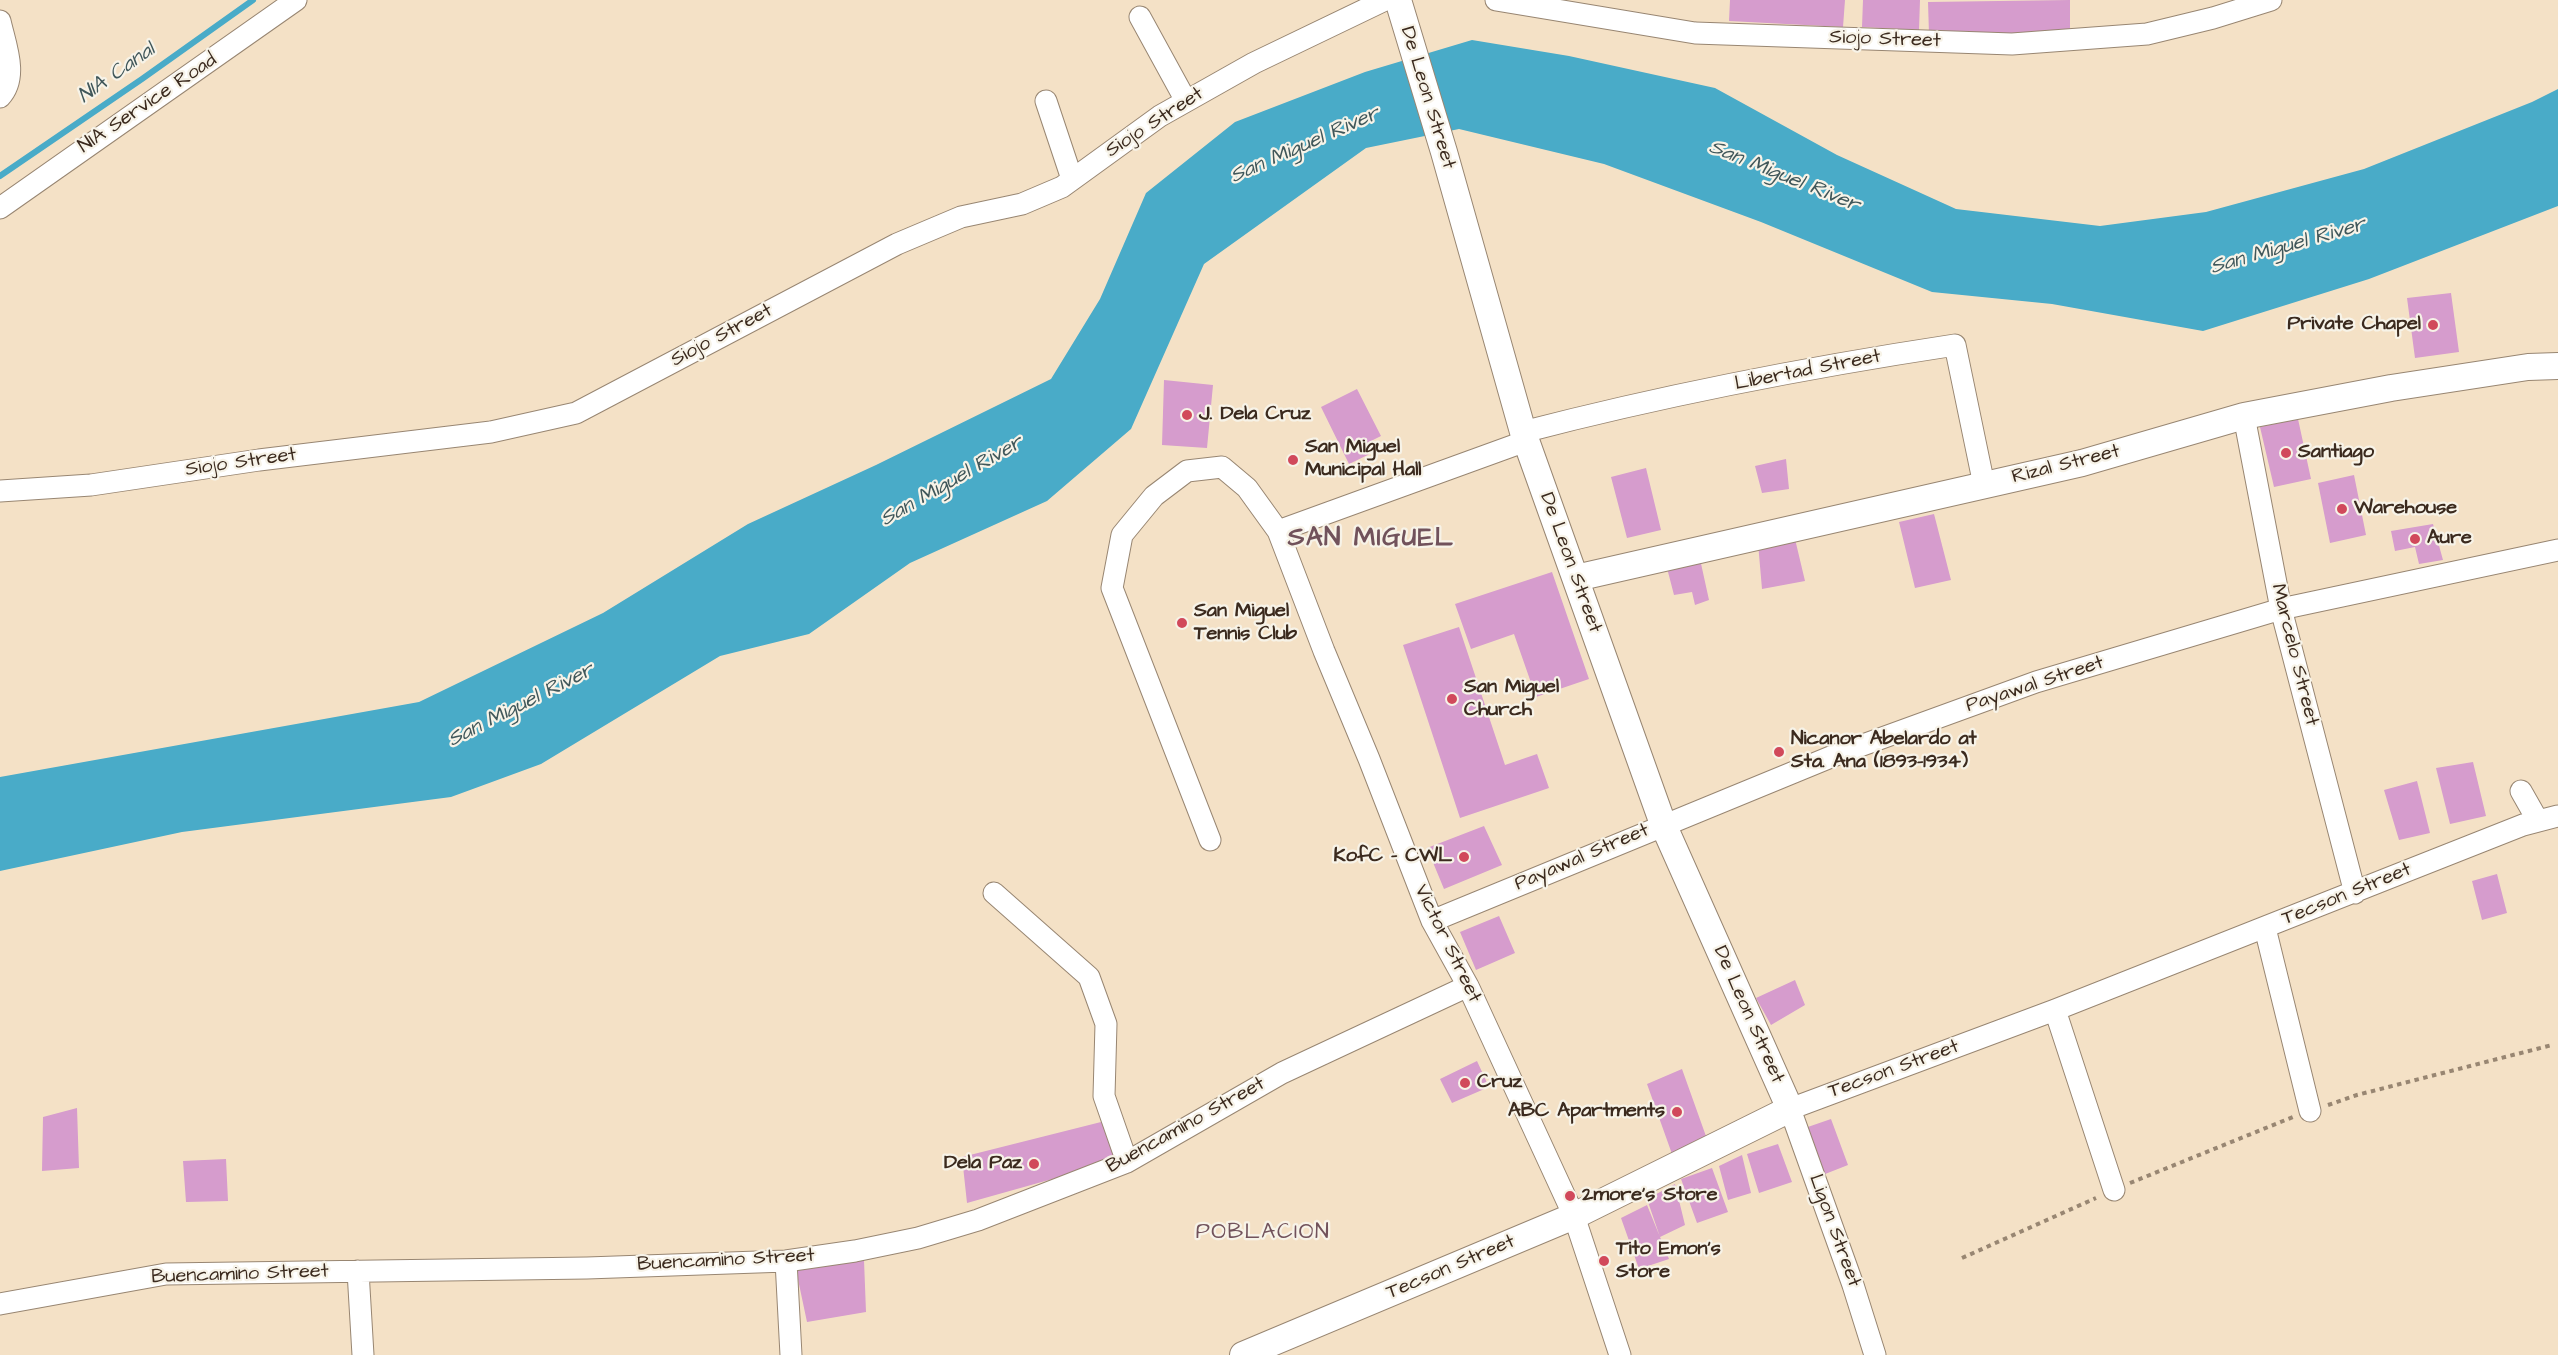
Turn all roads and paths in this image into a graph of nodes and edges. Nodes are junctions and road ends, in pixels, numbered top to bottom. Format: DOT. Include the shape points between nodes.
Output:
graph roads {
  1 [pos="296,0"];
  2 [pos="1496,0"];
  3 [pos="2271,0"];
  4 [pos="1394,2"];
  5 [pos="1140,17"];
  6 [pos="0,21"];
  7 [pos="0,97"];
  8 [pos="1046,101"];
  9 [pos="1186,101"];
  10 [pos="1072,179"];
  11 [pos="0,208"];
  12 [pos="2558,366"];
  13 [pos="2244,416"];
  14 [pos="1525,436"];
  15 [pos="1984,485"];
  16 [pos="0,491"];
  17 [pos="1278,531"];
  18 [pos="2558,550"];
  19 [pos="1576,578"];
  20 [pos="2281,609"];
  21 [pos="2521,790"];
  22 [pos="2548,819"];
  23 [pos="1663,824"];
  24 [pos="1210,840"];
  25 [pos="994,893"];
  26 [pos="2355,893"];
  27 [pos="1432,921"];
  28 [pos="2265,928"];
  29 [pos="1467,986"];
  30 [pos="2055,1010"];
  31 [pos="2552,1045"];
  32 [pos="1790,1109"];
  33 [pos="2310,1111"];
  34 [pos="1127,1162"];
  35 [pos="2114,1190"];
  36 [pos="1574,1216"];
  37 [pos="1962,1258"];
  38 [pos="786,1261"];
  39 [pos="358,1271"];
  40 [pos="0,1304"];
  41 [pos="363,1355"];
  42 [pos="791,1355"];
  43 [pos="1243,1355"];
  44 [pos="1620,1355"];
  45 [pos="1875,1355"];
  1 -- 11 [label="street, NIA Service Road"];
  2 -- 3 [label="street, Siojo Street" via="1695,33 2012,44 2147,34"];
  4 -- 9 [label="street, Siojo Street" via="1254,63"];
  4 -- 14 [label="main road, De Leon Street" via="1444,152"];
  5 -- 9 [label="street"];
  6 -- 7 [label="street" via="10,68 6,91"];
  8 -- 10 [label="street"];
  9 -- 10 [label="street, Siojo Street"];
  10 -- 16 [label="street, Siojo Street" via="1022,204 961,218 897,244 576,413 491,432 91,485"];
  12 -- 13 [label="main road, Rizal Street" via="2391,388"];
  13 -- 15 [label="main road, Rizal Street" via="2082,463"];
  13 -- 20 [label="street, Marcelo Street"];
  14 -- 15 [label="street, Libertad Street" via="1624,405 1955,345"];
  14 -- 17 [label="street, Libertad Street"];
  14 -- 19 [label="main road, De Leon Street"];
  15 -- 19 [label="main road, Rizal Street"];
  17 -- 24 [label="street, Victor Street" via="1247,488 1222,467 1187,471 1154,496 1122,535 1112,588"];
  17 -- 27 [label="street, Victor Street"];
  18 -- 20 [label="street, Payawal Street"];
  19 -- 23 [label="main road, De Leon Street"];
  20 -- 23 [label="street, Payawal Street" via="2037,682 1838,754"];
  20 -- 26 [label="street, Marcelo Street"];
  21 -- 22 [label="street"];
  22 -- 26 [label="street, Tecson Street" via="2523,825"];
  23 -- 27 [label="street, Payawal Street"];
  23 -- 32 [label="main road, De Leon Street"];
  25 -- 34 [label="street" via="1089,977 1106,1024 1104,1096"];
  26 -- 28 [label="street, Tecson Street"];
  27 -- 29 [label="street, Victor Street"];
  28 -- 30 [label="street, Tecson Street"];
  28 -- 33 [label="street"];
  29 -- 34 [label="street, Buencamino Street" via="1282,1074"];
  29 -- 36 [label="street, Victor Street"];
  30 -- 32 [label="street, Tecson Street"];
  30 -- 35 [label="street"];
  31 -- 33 [label="path" via="2357,1095"];
  32 -- 36 [label="main road, Tecson Street"];
  32 -- 45 [label="street, Ligon Street"];
  33 -- 35 [label="path"];
  34 -- 38 [label="street, Buencamino Street" via="968,1223 886,1244"];
  35 -- 37 [label="path"];
  36 -- 43 [label="main road, Tecson Street"];
  36 -- 44 [label="street, Victor Street"];
  38 -- 39 [label="street, Buencamino Street"];
  38 -- 42 [label="street"];
  39 -- 40 [label="street, Buencamino Street" via="166,1274"];
  39 -- 41 [label="street"];
}
